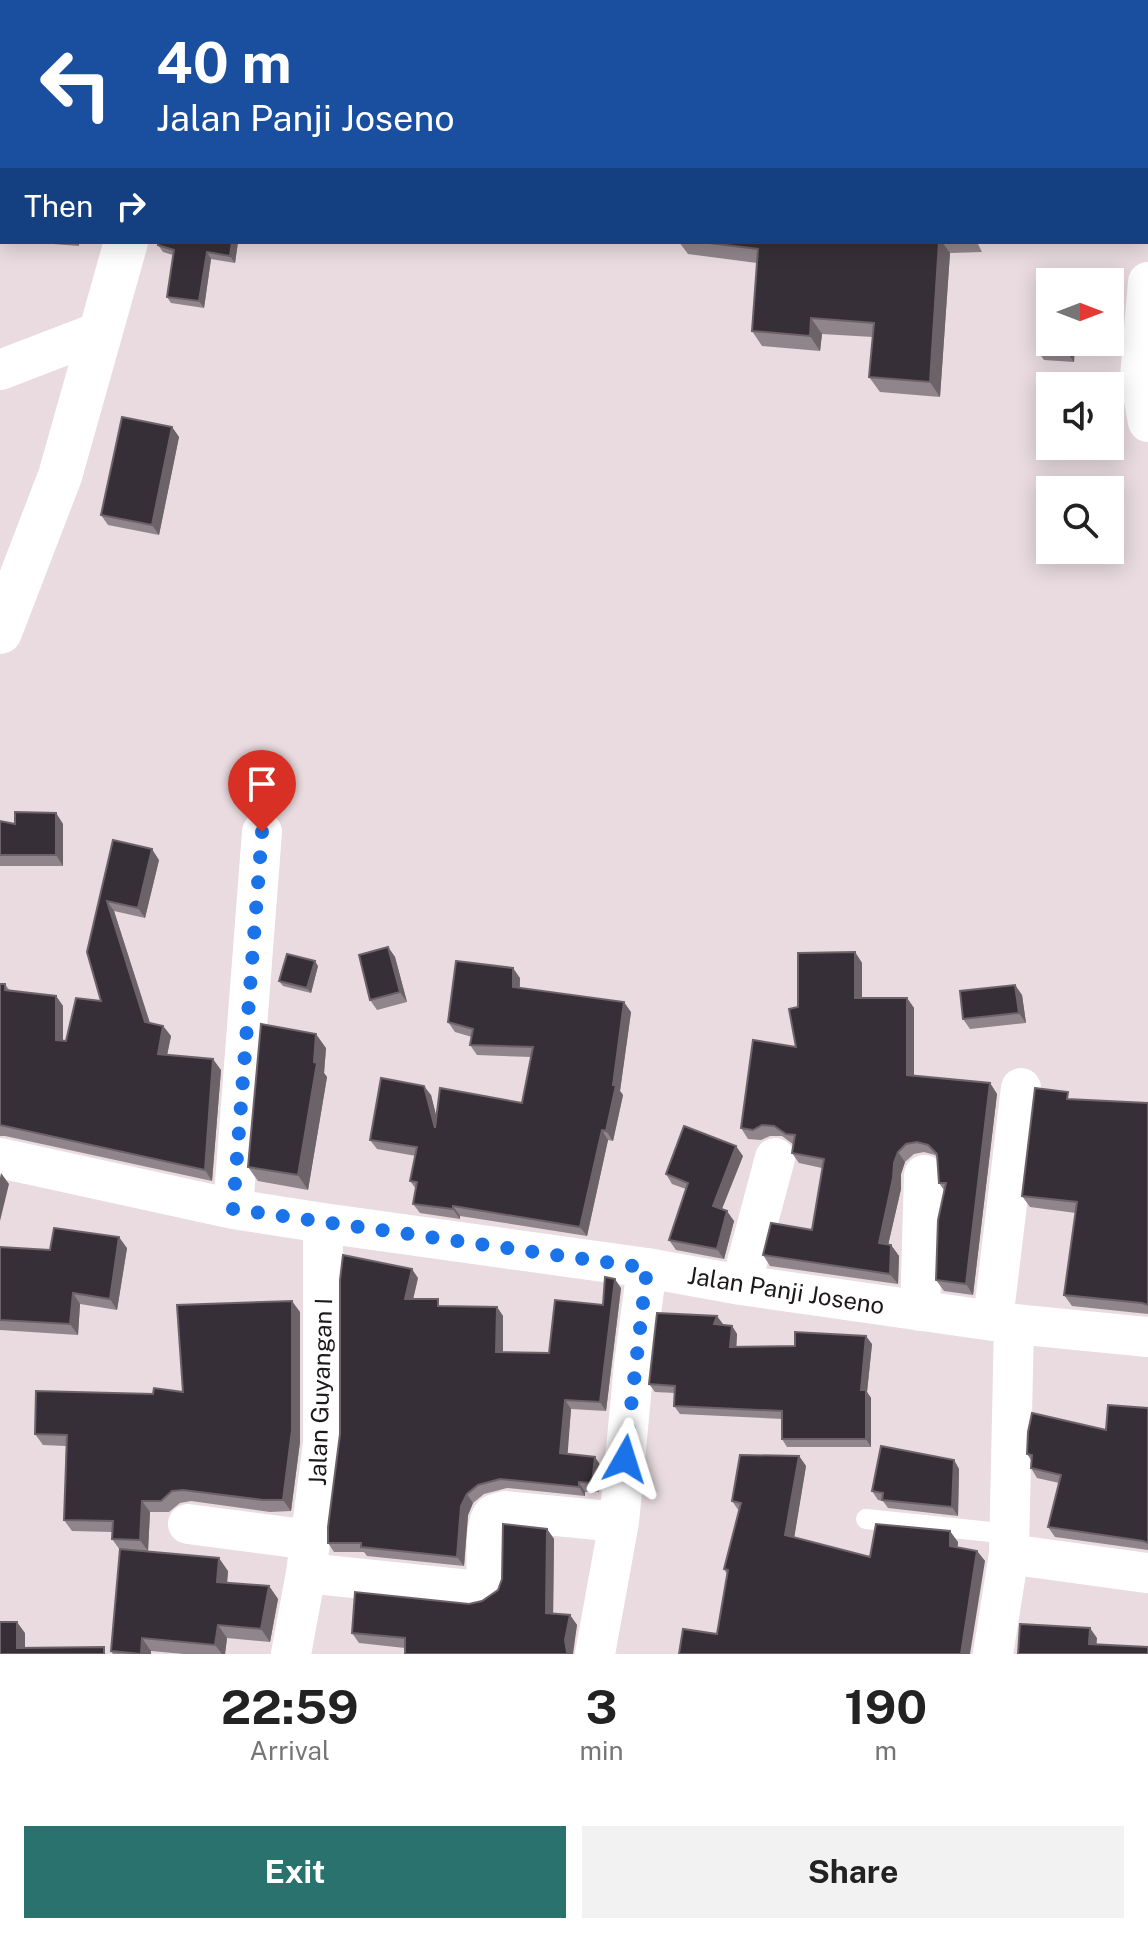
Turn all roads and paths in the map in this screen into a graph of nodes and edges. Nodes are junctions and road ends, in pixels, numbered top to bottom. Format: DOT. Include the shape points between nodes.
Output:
graph roads {
  1 [pos="125,244"];
  2 [pos="1148,282"];
  3 [pos="99,332"];
  4 [pos="0,370"];
  5 [pos="1148,422"];
  6 [pos="0,632"];
  7 [pos="262,832"];
  8 [pos="1021,1088"];
  9 [pos="0,1158"];
  10 [pos="775,1158"];
  11 [pos="924,1175"];
  12 [pos="233,1209"];
  13 [pos="323,1223"];
  14 [pos="647,1268"];
  15 [pos="741,1285"];
  16 [pos="920,1311"];
  17 [pos="1004,1322"];
  18 [pos="1148,1337"];
  19 [pos="866,1519"];
  20 [pos="619,1522"];
  21 [pos="188,1524"];
  22 [pos="1010,1544"];
  23 [pos="309,1556"];
  24 [pos="1146,1573"];
  25 [pos="291,1654"];
  26 [pos="595,1654"];
  27 [pos="993,1654"];
  1 -- 3 [label="main road"];
  2 -- 5 [label="street" via="1140,378"];
  3 -- 4 [label="street"];
  3 -- 6 [label="main road" via="60,476"];
  7 -- 12 [label="street"];
  8 -- 17 [label="street"];
  9 -- 12 [label="street, Jalan Panji Joseno"];
  10 -- 15 [label="street"];
  11 -- 16 [label="street"];
  12 -- 13 [label="street, Jalan Panji Joseno"];
  13 -- 14 [label="street, Jalan Panji Joseno"];
  13 -- 23 [label="street, Jalan Guyangan I" via="323,1443"];
  14 -- 15 [label="street, Jalan Panji Joseno"];
  14 -- 20 [label="street"];
  15 -- 16 [label="street, Jalan Panji Joseno"];
  16 -- 17 [label="street, Jalan Panji Joseno"];
  17 -- 18 [label="street, Jalan Panji Joseno"];
  17 -- 22 [label="street"];
  19 -- 22 [label="lane"];
  20 -- 23 [label="street" via="494,1514 487,1540 486,1587 479,1591"];
  20 -- 26 [label="street"];
  21 -- 23 [label="street"];
  22 -- 24 [label="street"];
  22 -- 27 [label="street"];
  23 -- 25 [label="street, Jalan Guyangan I"];
}
